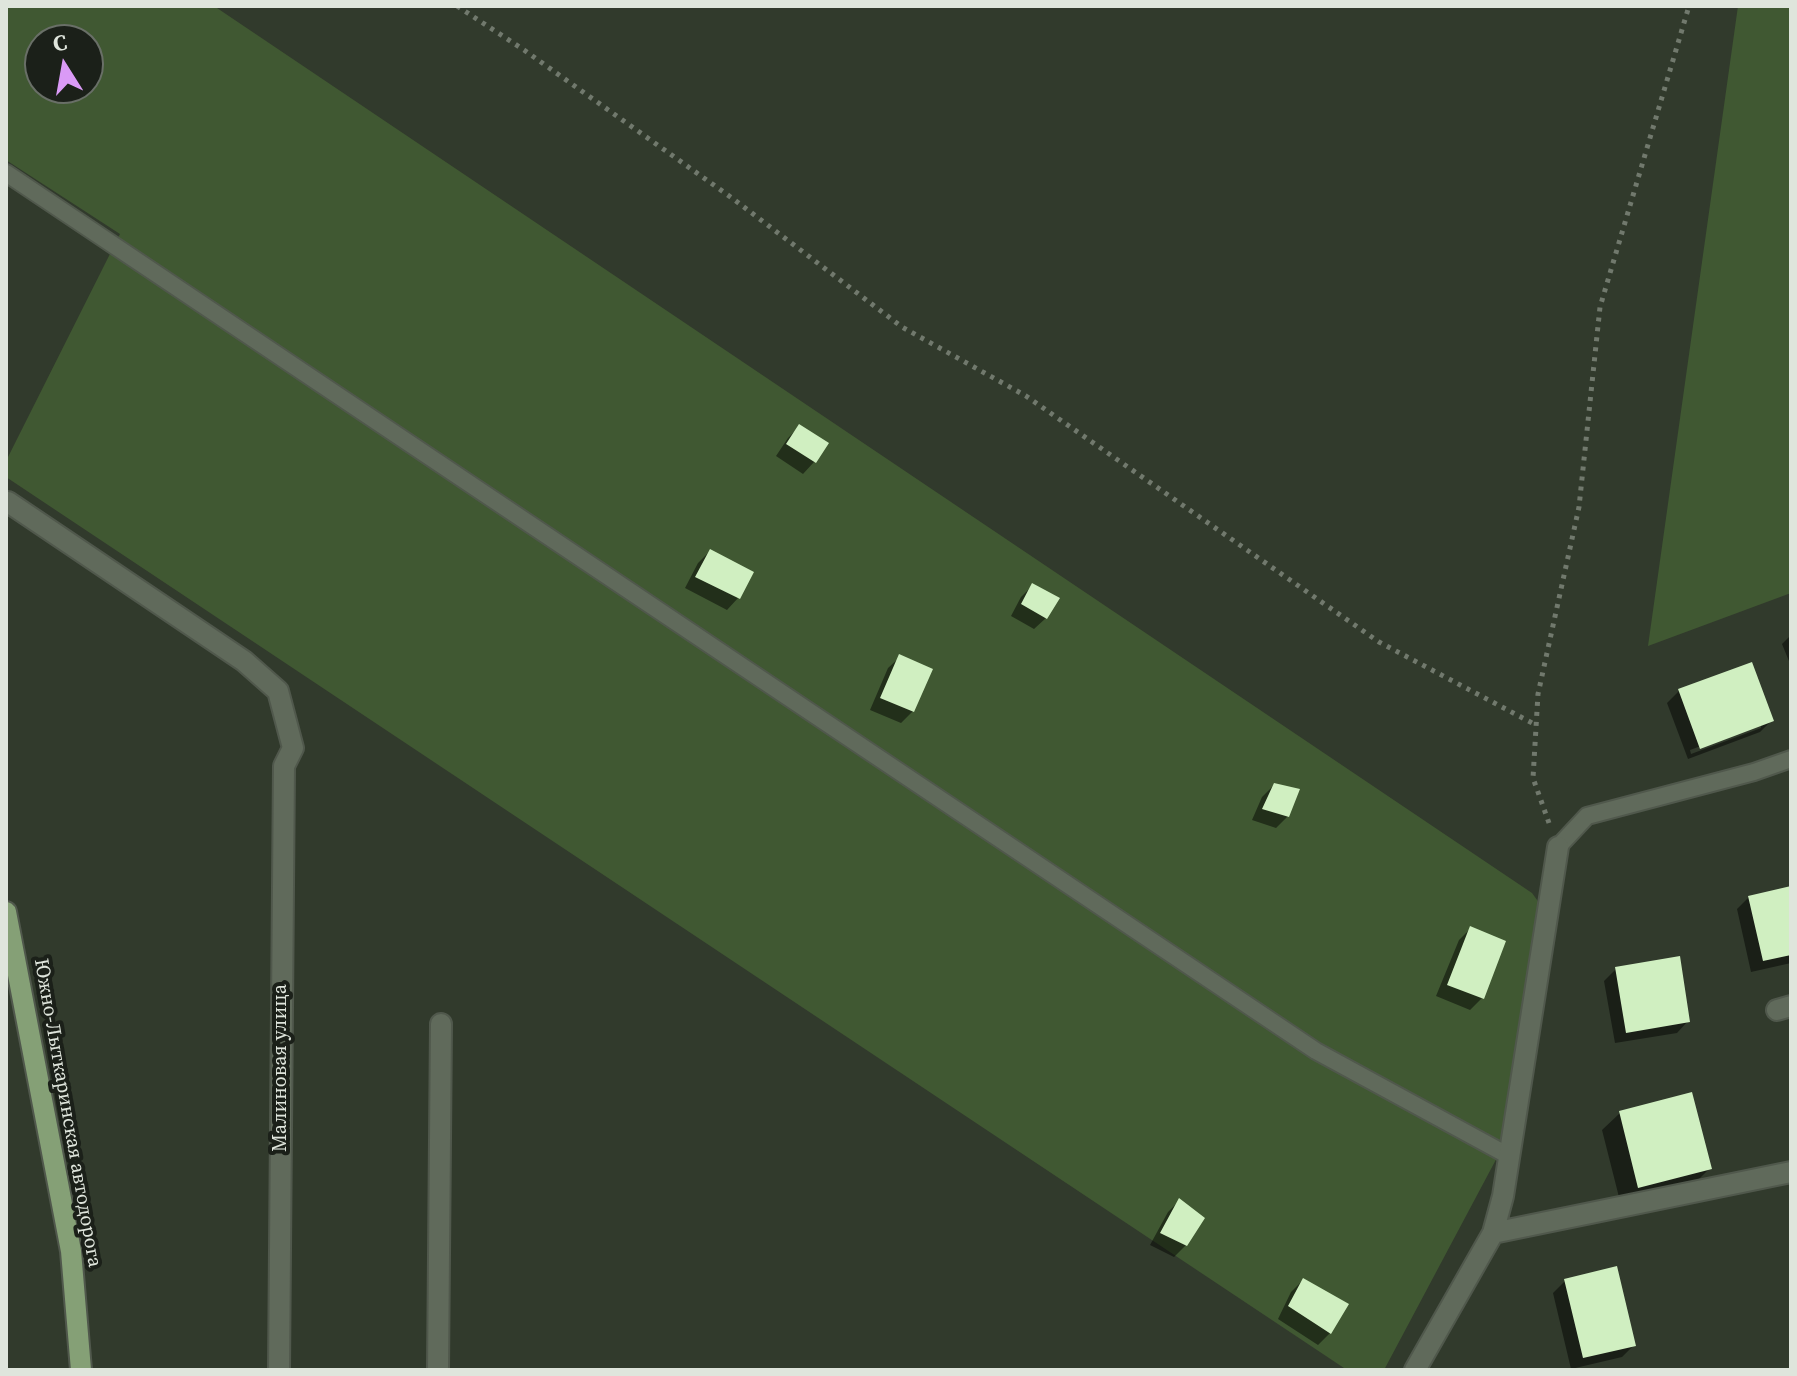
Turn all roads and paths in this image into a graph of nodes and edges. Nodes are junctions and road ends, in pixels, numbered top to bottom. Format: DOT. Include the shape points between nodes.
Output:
graph roads {
  1 [pos="457,6"];
  2 [pos="1689,6"];
  3 [pos="6,173"];
  4 [pos="8,502"];
  5 [pos="1536,725"];
  6 [pos="1791,759"];
  7 [pos="1558,847"];
  8 [pos="6,912"];
  9 [pos="441,1024"];
  10 [pos="1509,1156"];
  11 [pos="1791,1172"];
  12 [pos="1493,1233"];
  13 [pos="81,1370"];
  14 [pos="279,1370"];
  15 [pos="438,1370"];
  16 [pos="1415,1370"];
  1 -- 5 [label="path" via="732,198 902,327 1026,396 1379,642"];
  2 -- 5 [label="path" via="1600,307 1579,507 1538,694"];
  3 -- 10 [label="lane" via="1316,1051"];
  4 -- 14 [label="street, Малиновая улица" via="244,661 278,691 293,748 284,766"];
  5 -- 7 [label="path" via="1533,778"];
  6 -- 7 [label="lane" via="1587,816"];
  7 -- 10 [label="street"];
  8 -- 13 [label="main road, Южно-Лыткаринская автодорога" via="71,1251"];
  9 -- 15 [label="street"];
  10 -- 12 [label="street"];
  11 -- 12 [label="street"];
  12 -- 16 [label="street"];
}
